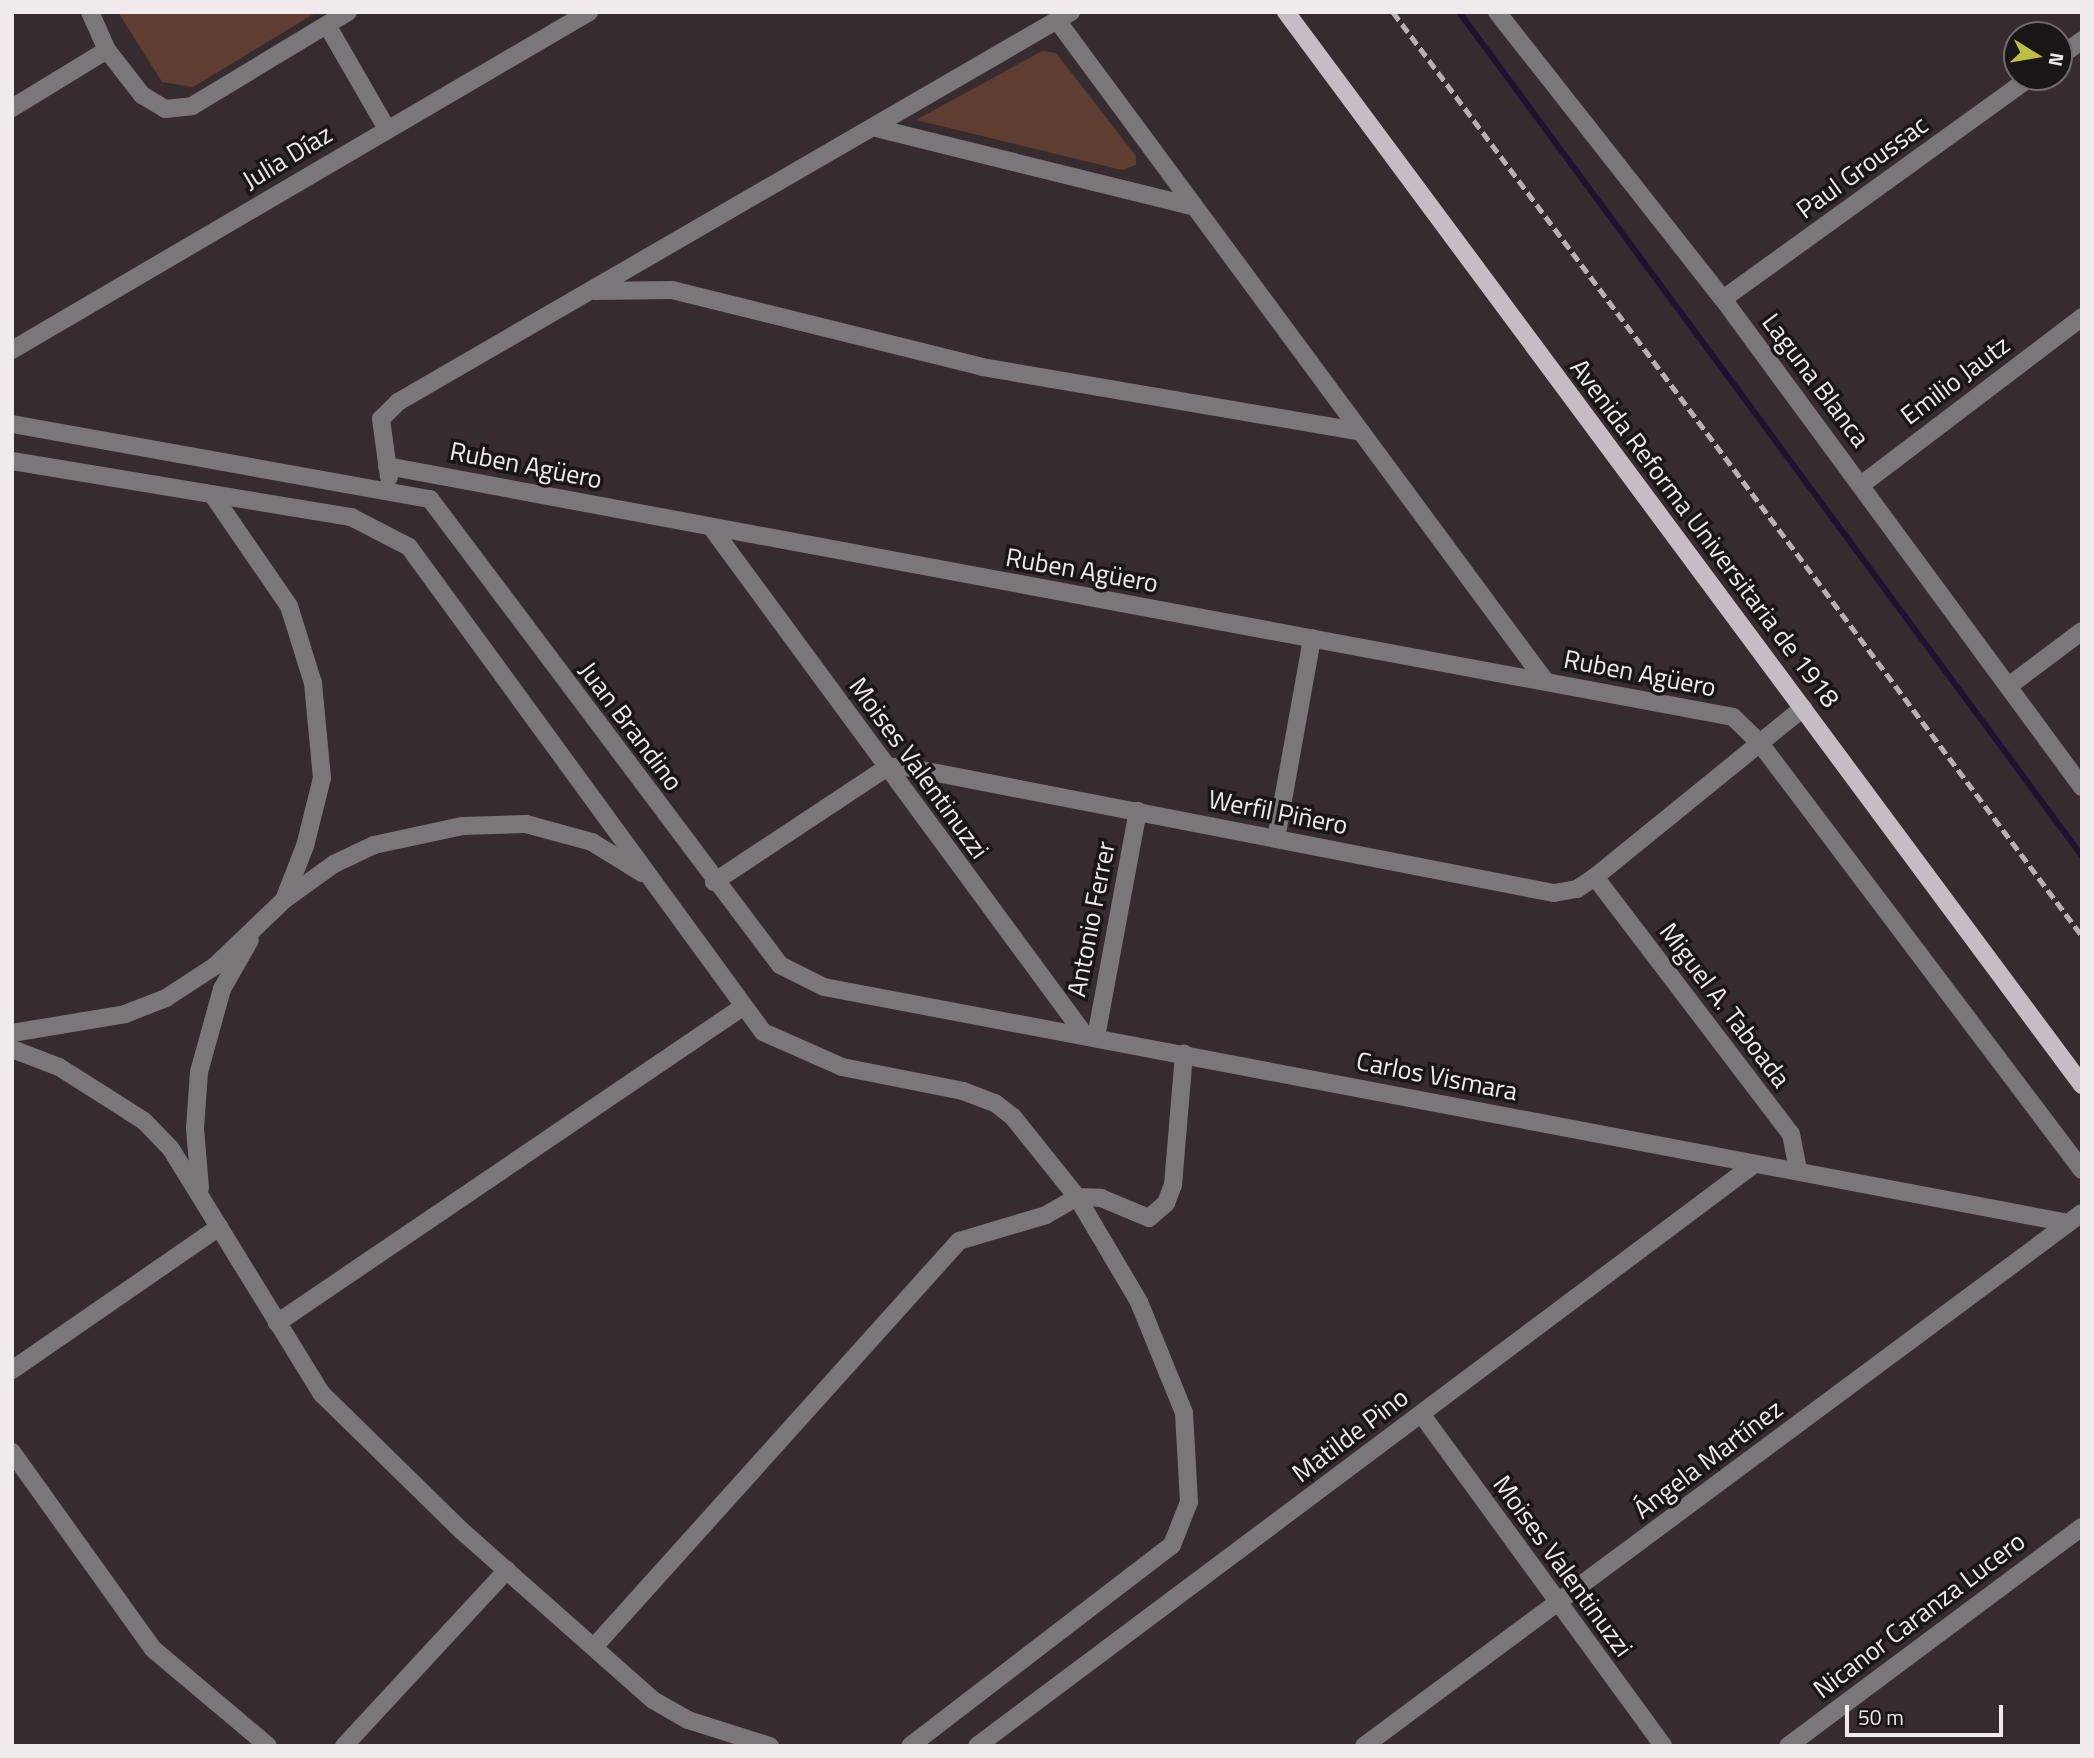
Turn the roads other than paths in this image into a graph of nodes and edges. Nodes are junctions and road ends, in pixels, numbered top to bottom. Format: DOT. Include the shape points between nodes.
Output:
graph roads {
  1 [pos="90,12"];
  2 [pos="348,12"];
  3 [pos="589,12"];
  4 [pos="1286,12"];
  5 [pos="1497,12"];
  6 [pos="1065,18"];
  7 [pos="327,25"];
  8 [pos="107,50"];
  9 [pos="2012,91"];
  10 [pos="12,108"];
  11 [pos="387,128"];
  12 [pos="876,128"];
  13 [pos="1192,206"];
  14 [pos="595,291"];
  15 [pos="1723,299"];
  16 [pos="2082,317"];
  17 [pos="12,350"];
  18 [pos="12,424"];
  19 [pos="1361,432"];
  20 [pos="12,461"];
  21 [pos="387,466"];
  22 [pos="1861,485"];
  23 [pos="391,493"];
  24 [pos="212,494"];
  25 [pos="430,499"];
  26 [pos="714,531"];
  27 [pos="2082,631"];
  28 [pos="1312,638"];
  29 [pos="1546,682"];
  30 [pos="2010,685"];
  31 [pos="1803,708"];
  32 [pos="1759,742"];
  33 [pos="2063,759"];
  34 [pos="2082,761"];
  35 [pos="886,769"];
  36 [pos="2082,788"];
  37 [pos="1138,811"];
  38 [pos="1276,839"];
  39 [pos="1595,877"];
  40 [pos="651,878"];
  41 [pos="714,882"];
  42 [pos="284,900"];
  43 [pos="261,922"];
  44 [pos="798,977"];
  45 [pos="744,1006"];
  46 [pos="12,1032"];
  47 [pos="1090,1036"];
  48 [pos="12,1049"];
  49 [pos="1184,1053"];
  50 [pos="2082,1085"];
  51 [pos="1754,1165"];
  52 [pos="2082,1170"];
  53 [pos="1798,1171"];
  54 [pos="201,1195"];
  55 [pos="1077,1197"];
  56 [pos="2075,1218"];
  57 [pos="219,1227"];
  58 [pos="277,1323"];
  59 [pos="12,1370"];
  60 [pos="1422,1415"];
  61 [pos="12,1452"];
  62 [pos="2082,1527"];
  63 [pos="507,1570"];
  64 [pos="1557,1605"];
  65 [pos="594,1647"];
  66 [pos="909,1745"];
  67 [pos="268,1746"];
  68 [pos="344,1746"];
  69 [pos="770,1746"];
  70 [pos="977,1746"];
  71 [pos="1364,1746"];
  72 [pos="1663,1746"];
  73 [pos="1788,1746"];
  1 -- 8 [label="street"];
  2 -- 7 [label="street"];
  3 -- 11 [label="street, Julia Díaz"];
  4 -- 31 [label="main road, Avenida Reforma Universitaria de 1918"];
  5 -- 15 [label="street, Laguna Blanca"];
  6 -- 12 [label="street"];
  6 -- 13 [label="street"];
  7 -- 8 [label="street" via="192,106 165,109 142,96"];
  7 -- 11 [label="street"];
  8 -- 10 [label="street"];
  9 -- 15 [label="street, Paul Groussac"];
  11 -- 17 [label="street, Julia Díaz"];
  12 -- 13 [label="street"];
  12 -- 14 [label="street"];
  13 -- 19 [label="street"];
  14 -- 19 [label="street" via="672,290 982,367"];
  14 -- 21 [label="street" via="398,402 381,419"];
  15 -- 22 [label="street, Laguna Blanca"];
  16 -- 22 [label="street, Emilio Jautz"];
  18 -- 23 [label="street, Ruben Agüero"];
  19 -- 29 [label="street"];
  20 -- 24 [label="street"];
  21 -- 23 [label="street"];
  21 -- 26 [label="street, Ruben Agüero"];
  22 -- 30 [label="street, Laguna Blanca"];
  23 -- 25 [label="street, Ruben Agüero"];
  24 -- 40 [label="street" via="351,517 409,547"];
  24 -- 42 [label="street" via="289,606 313,683 322,778 305,846"];
  25 -- 41 [label="street, Juan Brandino"];
  26 -- 28 [label="street, Ruben Agüero"];
  26 -- 35 [label="street, Moises Valentinuzzi"];
  27 -- 30 [label="street"];
  28 -- 29 [label="street, Ruben Agüero"];
  28 -- 38 [label="street"];
  29 -- 32 [label="street, Ruben Agüero" via="1733,717"];
  30 -- 33 [label="street, Laguna Blanca"];
  31 -- 32 [label="street, Werfil Piñero"];
  31 -- 50 [label="main road, Avenida Reforma Universitaria de 1918"];
  32 -- 39 [label="street, Werfil Piñero"];
  32 -- 52 [label="street"];
  33 -- 34 [label="street"];
  33 -- 36 [label="street, Laguna Blanca"];
  35 -- 37 [label="street, Werfil Piñero" via="901,766"];
  35 -- 41 [label="street"];
  35 -- 47 [label="street, Moises Valentinuzzi"];
  37 -- 38 [label="street, Werfil Piñero"];
  37 -- 47 [label="street, Antonio Ferrer"];
  38 -- 39 [label="street, Werfil Piñero" via="1555,893 1577,889"];
  39 -- 53 [label="street, Miguel A. Taboada" via="1791,1134"];
  40 -- 42 [label="street" via="579,838 526,824 463,826 374,845 334,864"];
  40 -- 45 [label="street"];
  41 -- 44 [label="street, Juan Brandino" via="780,965"];
  42 -- 43 [label="street"];
  43 -- 46 [label="street" via="215,966 166,998 125,1014"];
  43 -- 54 [label="street" via="222,989 200,1072 195,1128"];
  44 -- 47 [label="street, Carlos Vismara" via="824,987"];
  45 -- 55 [label="street" via="764,1032 800,1052 842,1067 963,1091 995,1103 1013,1117"];
  45 -- 58 [label="street"];
  47 -- 49 [label="street, Carlos Vismara"];
  48 -- 54 [label="street" via="59,1067 144,1121"];
  49 -- 51 [label="street, Carlos Vismara"];
  49 -- 55 [label="street" via="1173,1185 1166,1203 1149,1218 1101,1198"];
  51 -- 53 [label="street, Carlos Vismara"];
  51 -- 60 [label="street, Matilde Pino"];
  53 -- 56 [label="street, Carlos Vismara"];
  54 -- 57 [label="street"];
  55 -- 65 [label="street" via="1046,1215 959,1241"];
  55 -- 66 [label="street" via="1139,1302 1184,1413 1189,1502 1172,1545"];
  56 -- 64 [label="street, Ángela Martínez"];
  57 -- 58 [label="street"];
  57 -- 59 [label="street"];
  58 -- 63 [label="street" via="322,1394 360,1436"];
  60 -- 64 [label="street, Moises Valentinuzzi"];
  60 -- 70 [label="street, Matilde Pino"];
  61 -- 67 [label="street" via="153,1649"];
  62 -- 73 [label="street, Nicanor Caranza Lucero"];
  63 -- 65 [label="street"];
  63 -- 68 [label="street"];
  64 -- 71 [label="street, Ángela Martínez"];
  64 -- 72 [label="street, Moises Valentinuzzi"];
  65 -- 69 [label="street" via="653,1700 688,1720"];
}
